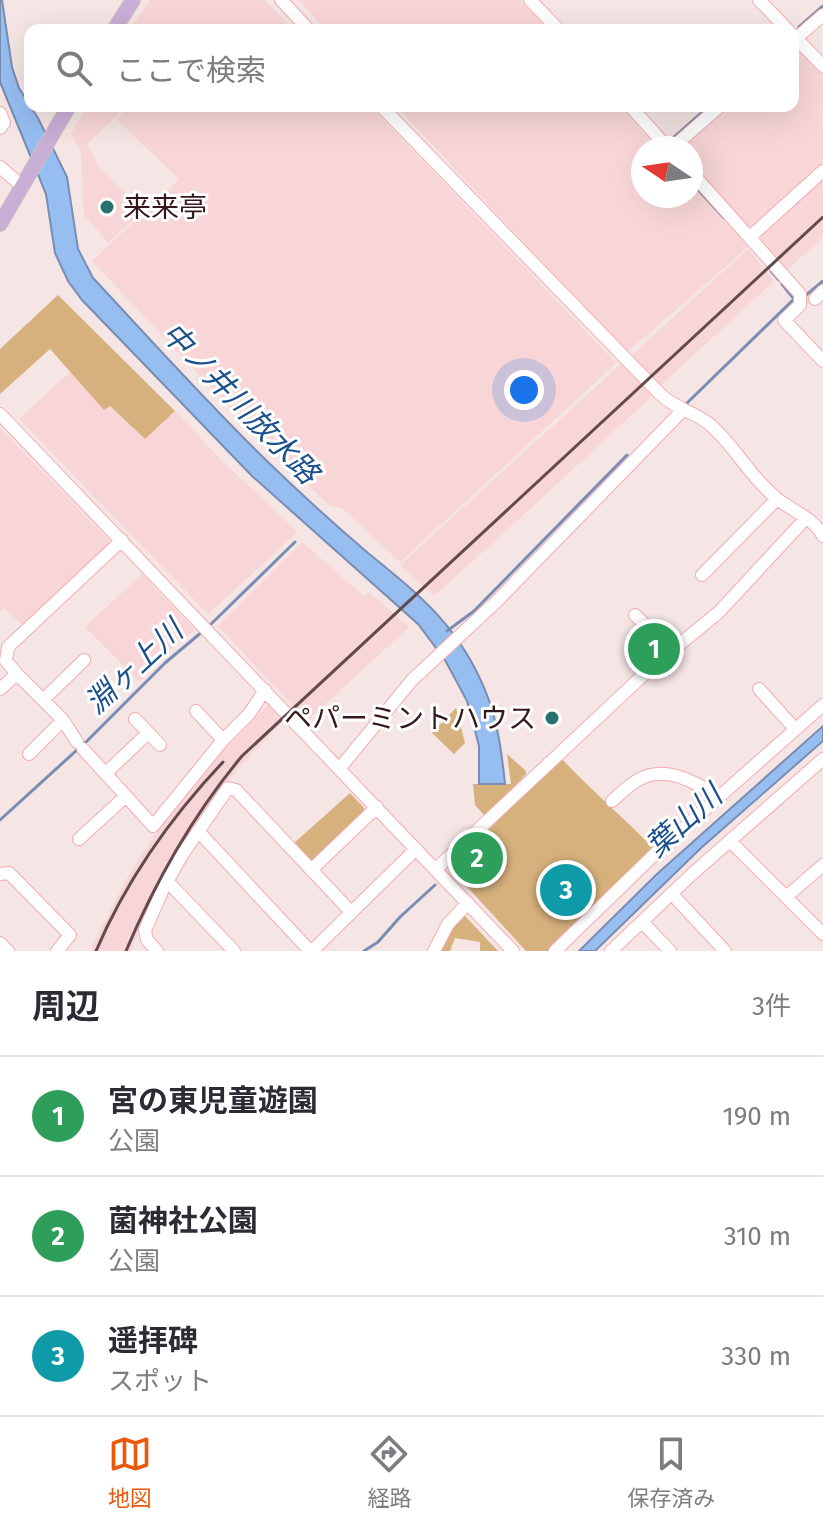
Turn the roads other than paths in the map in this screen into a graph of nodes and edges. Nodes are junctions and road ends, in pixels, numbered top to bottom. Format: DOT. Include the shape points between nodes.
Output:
graph roads {
  1 [pos="133,0"];
  2 [pos="281,0"];
  3 [pos="530,0"];
  4 [pos="759,0"];
  5 [pos="823,15"];
  6 [pos="118,24"];
  7 [pos="303,24"];
  8 [pos="553,24"];
  9 [pos="782,24"];
  10 [pos="799,32"];
  11 [pos="799,42"];
  12 [pos="823,66"];
  13 [pos="66,112"];
  14 [pos="387,112"];
  15 [pos="636,112"];
  16 [pos="713,112"];
  17 [pos="0,113"];
  18 [pos="0,128"];
  19 [pos="659,136"];
  20 [pos="684,136"];
  21 [pos="0,167"];
  22 [pos="823,171"];
  23 [pos="703,185"];
  24 [pos="23,187"];
  25 [pos="0,224"];
  26 [pos="750,237"];
  27 [pos="823,361"];
  28 [pos="682,411"];
  29 [pos="0,414"];
  30 [pos="777,499"];
  31 [pos="806,518"];
  32 [pos="823,536"];
  33 [pos="122,540"];
  34 [pos="702,575"];
  35 [pos="635,615"];
  36 [pos="671,651"];
  37 [pos="84,660"];
  38 [pos="17,674"];
  39 [pos="0,689"];
  40 [pos="759,689"];
  41 [pos="265,690"];
  42 [pos="43,700"];
  43 [pos="823,705"];
  44 [pos="196,711"];
  45 [pos="135,719"];
  46 [pos="63,720"];
  47 [pos="795,729"];
  48 [pos="148,733"];
  49 [pos="223,740"];
  50 [pos="160,745"];
  51 [pos="29,754"];
  52 [pos="823,759"];
  53 [pos="340,768"];
  54 [pos="106,773"];
  55 [pos="126,796"];
  56 [pos="718,796"];
  57 [pos="612,801"];
  58 [pos="377,807"];
  59 [pos="198,831"];
  60 [pos="79,839"];
  61 [pos="730,841"];
  62 [pos="416,849"];
  63 [pos="823,865"];
  64 [pos="436,869"];
  65 [pos="311,870"];
  66 [pos="0,874"];
  67 [pos="167,881"];
  68 [pos="672,894"];
  69 [pos="786,897"];
  70 [pos="468,903"];
  71 [pos="351,912"];
  72 [pos="642,922"];
  73 [pos="823,934"];
  74 [pos="0,943"];
  75 [pos="8,951"];
  76 [pos="57,951"];
  77 [pos="157,951"];
  78 [pos="234,951"];
  79 [pos="311,951"];
  80 [pos="434,951"];
  81 [pos="513,951"];
  82 [pos="555,951"];
  83 [pos="611,951"];
  84 [pos="670,951"];
  85 [pos="725,951"];
  1 -- 6 [label="main road"];
  2 -- 7 [label="street"];
  3 -- 8 [label="street"];
  4 -- 9 [label="street"];
  5 -- 10 [label="street"];
  11 -- 12 [label="street"];
  13 -- 24 [label="main road"];
  14 -- 28 [label="street" via="627,362"];
  15 -- 19 [label="street"];
  16 -- 20 [label="street"];
  17 -- 18 [label="street"];
  21 -- 24 [label="street"];
  22 -- 26 [label="street"];
  23 -- 26 [label="street"];
  24 -- 25 [label="main road"];
  26 -- 27 [label="street" via="800,300 784,320"];
  28 -- 30 [label="street" via="712,427"];
  28 -- 53 [label="street" via="412,680"];
  29 -- 33 [label="street"];
  30 -- 31 [label="street"];
  30 -- 34 [label="street"];
  31 -- 32 [label="street"];
  31 -- 36 [label="street" via="732,600"];
  33 -- 38 [label="street" via="8,647 6,661"];
  33 -- 41 [label="street"];
  35 -- 36 [label="street"];
  36 -- 64 [label="street"];
  37 -- 42 [label="street"];
  38 -- 39 [label="street"];
  38 -- 42 [label="street"];
  40 -- 47 [label="street"];
  41 -- 49 [label="street"];
  41 -- 53 [label="street"];
  42 -- 46 [label="street"];
  43 -- 47 [label="street"];
  44 -- 49 [label="street"];
  45 -- 48 [label="street"];
  46 -- 51 [label="street"];
  46 -- 54 [label="street"];
  47 -- 56 [label="street"];
  48 -- 50 [label="street"];
  48 -- 54 [label="street"];
  49 -- 55 [label="street" via="153,826"];
  52 -- 61 [label="street"];
  53 -- 58 [label="street"];
  54 -- 55 [label="street"];
  55 -- 60 [label="street"];
  56 -- 57 [label="street" via="686,777 667,774 640,778"];
  56 -- 82 [label="street"];
  58 -- 62 [label="street"];
  58 -- 65 [label="street"];
  59 -- 65 [label="street" via="228,788 236,790"];
  59 -- 67 [label="street"];
  59 -- 79 [label="street"];
  61 -- 68 [label="street"];
  61 -- 69 [label="street"];
  62 -- 64 [label="street"];
  62 -- 71 [label="street"];
  63 -- 69 [label="street"];
  64 -- 70 [label="street"];
  65 -- 71 [label="street"];
  66 -- 76 [label="street" via="9,873 70,935"];
  67 -- 77 [label="street" via="145,930"];
  67 -- 78 [label="street"];
  68 -- 72 [label="street"];
  68 -- 85 [label="street"];
  69 -- 73 [label="street"];
  70 -- 80 [label="street" via="448,924"];
  70 -- 81 [label="street"];
  71 -- 79 [label="street"];
  72 -- 83 [label="street"];
  72 -- 84 [label="street"];
  74 -- 75 [label="street"];
}
